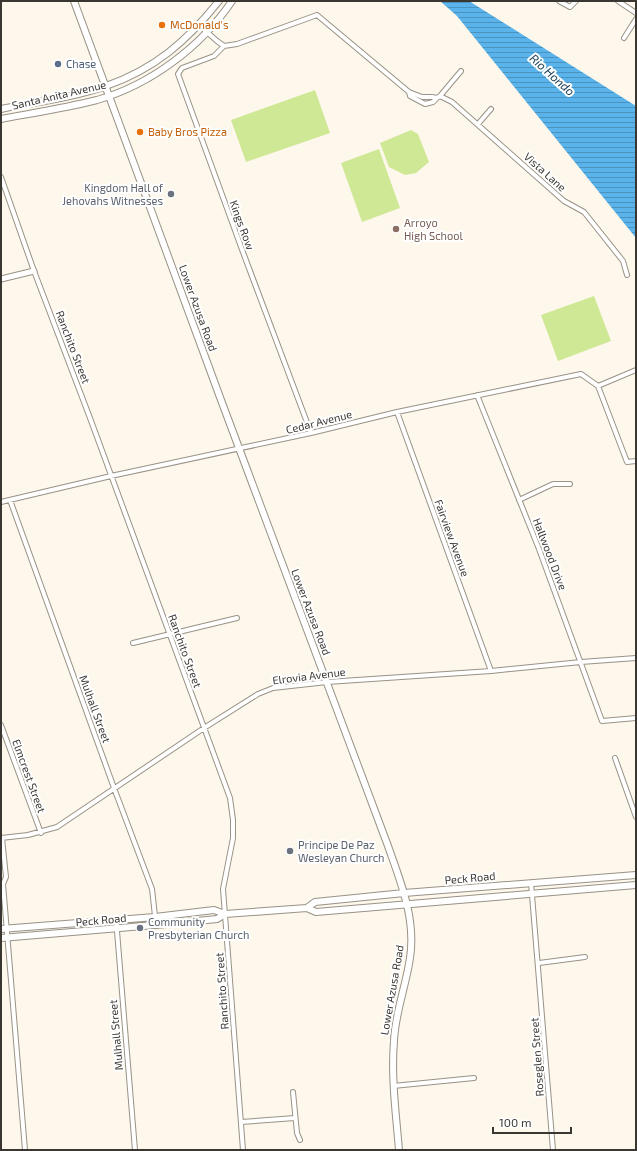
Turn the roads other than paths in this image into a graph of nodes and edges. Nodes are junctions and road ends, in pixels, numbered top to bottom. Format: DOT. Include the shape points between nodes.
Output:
graph roads {
  1 [pos="74,1"];
  2 [pos="219,1"];
  3 [pos="232,1"];
  4 [pos="559,1"];
  5 [pos="576,1"];
  6 [pos="618,1"];
  7 [pos="636,13"];
  8 [pos="317,15"];
  9 [pos="636,19"];
  10 [pos="199,25"];
  11 [pos="207,32"];
  12 [pos="624,38"];
  13 [pos="224,46"];
  14 [pos="461,71"];
  15 [pos="106,86"];
  16 [pos="408,92"];
  17 [pos="109,95"];
  18 [pos="438,97"];
  19 [pos="1,109"];
  20 [pos="491,109"];
  21 [pos="1,119"];
  22 [pos="478,124"];
  23 [pos="1,177"];
  24 [pos="34,271"];
  25 [pos="627,275"];
  26 [pos="1,279"];
  27 [pos="636,370"];
  28 [pos="598,386"];
  29 [pos="476,395"];
  30 [pos="397,412"];
  31 [pos="311,434"];
  32 [pos="240,449"];
  33 [pos="636,461"];
  34 [pos="111,476"];
  35 [pos="570,484"];
  36 [pos="10,500"];
  37 [pos="519,500"];
  38 [pos="1,502"];
  39 [pos="237,618"];
  40 [pos="169,634"];
  41 [pos="133,642"];
  42 [pos="636,658"];
  43 [pos="581,662"];
  44 [pos="491,671"];
  45 [pos="327,682"];
  46 [pos="636,718"];
  47 [pos="1,725"];
  48 [pos="204,728"];
  49 [pos="615,758"];
  50 [pos="114,788"];
  51 [pos="636,817"];
  52 [pos="41,833"];
  53 [pos="2,838"];
  54 [pos="636,875"];
  55 [pos="2,883"];
  56 [pos="531,883"];
  57 [pos="636,885"];
  58 [pos="404,893"];
  59 [pos="532,894"];
  60 [pos="408,904"];
  61 [pos="307,908"];
  62 [pos="224,914"];
  63 [pos="155,917"];
  64 [pos="116,920"];
  65 [pos="156,925"];
  66 [pos="116,928"];
  67 [pos="4,929"];
  68 [pos="4,938"];
  69 [pos="585,957"];
  70 [pos="539,963"];
  71 [pos="474,1078"];
  72 [pos="393,1086"];
  73 [pos="293,1092"];
  74 [pos="295,1118"];
  75 [pos="241,1122"];
  76 [pos="300,1140"];
  77 [pos="25,1150"];
  78 [pos="135,1150"];
  79 [pos="243,1150"];
  80 [pos="399,1150"];
  81 [pos="553,1150"];
  1 -- 15 [label="main road"];
  2 -- 10 [label="main road, Santa Anita Avenue"];
  3 -- 11 [label="main road, Santa Anita Avenue"];
  4 -- 5 [label="street" via="570,7"];
  6 -- 7 [label="street"];
  8 -- 13 [label="street, Kings Row" via="237,44"];
  8 -- 16 [label="street, Vista Lane"];
  9 -- 12 [label="street"];
  10 -- 11 [label="street"];
  10 -- 15 [label="main road, Santa Anita Avenue" via="152,64"];
  11 -- 13 [label="street"];
  11 -- 17 [label="main road, Santa Anita Avenue" via="158,72"];
  13 -- 31 [label="street, Kings Row" via="214,56 182,68 178,74"];
  14 -- 18 [label="street"];
  15 -- 17 [label="main road, Lower Azusa Road"];
  15 -- 19 [label="main road, Santa Anita Avenue"];
  16 -- 18 [label="street, Vista Lane" via="422,97"];
  16 -- 18 [label="street, Vista Lane" via="410,96 425,104 433,102"];
  17 -- 21 [label="main road, Santa Anita Avenue"];
  17 -- 32 [label="main road, Lower Azusa Road"];
  18 -- 22 [label="street, Vista Lane" via="452,102"];
  20 -- 22 [label="street"];
  22 -- 25 [label="street, Vista Lane" via="564,201 584,212 623,260"];
  23 -- 24 [label="street, Ranchito Street"];
  24 -- 26 [label="street"];
  24 -- 34 [label="street, Ranchito Street"];
  27 -- 28 [label="street"];
  28 -- 29 [label="street, Cedar Avenue" via="581,374"];
  28 -- 33 [label="street" via="627,462"];
  29 -- 30 [label="street, Cedar Avenue"];
  29 -- 37 [label="street, Hallwood Drive"];
  30 -- 31 [label="street, Cedar Avenue"];
  30 -- 44 [label="street, Fairview Avenue"];
  31 -- 32 [label="street, Cedar Avenue"];
  32 -- 34 [label="street, Cedar Avenue"];
  32 -- 45 [label="main road, Lower Azusa Road"];
  34 -- 36 [label="street, Cedar Avenue"];
  34 -- 40 [label="street, Ranchito Street"];
  35 -- 37 [label="street" via="553,484"];
  36 -- 38 [label="street, Cedar Avenue"];
  36 -- 50 [label="street, Mulhall Street"];
  37 -- 43 [label="street, Hallwood Drive"];
  39 -- 40 [label="street"];
  40 -- 41 [label="street"];
  40 -- 48 [label="street, Ranchito Street"];
  42 -- 43 [label="street, Elrovia Avenue"];
  43 -- 44 [label="street, Elrovia Avenue"];
  43 -- 46 [label="street, Hallwood Drive" via="602,721"];
  44 -- 45 [label="street, Elrovia Avenue"];
  45 -- 48 [label="street, Elrovia Avenue" via="273,688 258,694"];
  45 -- 58 [label="main road, Lower Azusa Road"];
  47 -- 52 [label="street, Elmcrest Street"];
  48 -- 50 [label="street, Elrovia Avenue"];
  48 -- 62 [label="street, Ranchito Street" via="230,798 233,820 233,838 223,889"];
  49 -- 51 [label="street"];
  50 -- 52 [label="street, Elrovia Avenue" via="63,824"];
  50 -- 63 [label="street, Mulhall Street" via="152,889"];
  52 -- 53 [label="street, Elrovia Avenue"];
  53 -- 55 [label="street" via="6,877"];
  54 -- 56 [label="main road, Peck Road"];
  55 -- 67 [label="street"];
  56 -- 58 [label="main road, Peck Road"];
  56 -- 59 [label="street, Roseglen Street"];
  57 -- 59 [label="main road, Peck Road"];
  58 -- 60 [label="main road, Lower Azusa Road"];
  58 -- 61 [label="main road, Peck Road" via="315,902"];
  59 -- 60 [label="main road, Peck Road"];
  59 -- 70 [label="street, Roseglen Street"];
  60 -- 61 [label="main road, Peck Road" via="316,912"];
  60 -- 72 [label="main road, Lower Azusa Road" via="412,931 410,957 395,1029"];
  61 -- 62 [label="main road, Peck Road"];
  62 -- 63 [label="main road, Peck Road" via="214,910"];
  62 -- 65 [label="main road, Peck Road" via="217,919"];
  62 -- 75 [label="street, Ranchito Street"];
  63 -- 64 [label="main road, Peck Road"];
  63 -- 65 [label="street, Mulhall Street"];
  64 -- 66 [label="street, Mulhall Street"];
  64 -- 67 [label="main road, Peck Road"];
  65 -- 66 [label="main road, Peck Road"];
  66 -- 68 [label="main road, Peck Road"];
  66 -- 78 [label="street, Mulhall Street"];
  67 -- 68 [label="street"];
  68 -- 77 [label="street"];
  69 -- 70 [label="street"];
  70 -- 81 [label="street, Roseglen Street"];
  71 -- 72 [label="street"];
  72 -- 80 [label="main road, Lower Azusa Road"];
  73 -- 74 [label="street"];
  74 -- 75 [label="street"];
  74 -- 76 [label="street"];
  75 -- 79 [label="street, Ranchito Street"];
}
